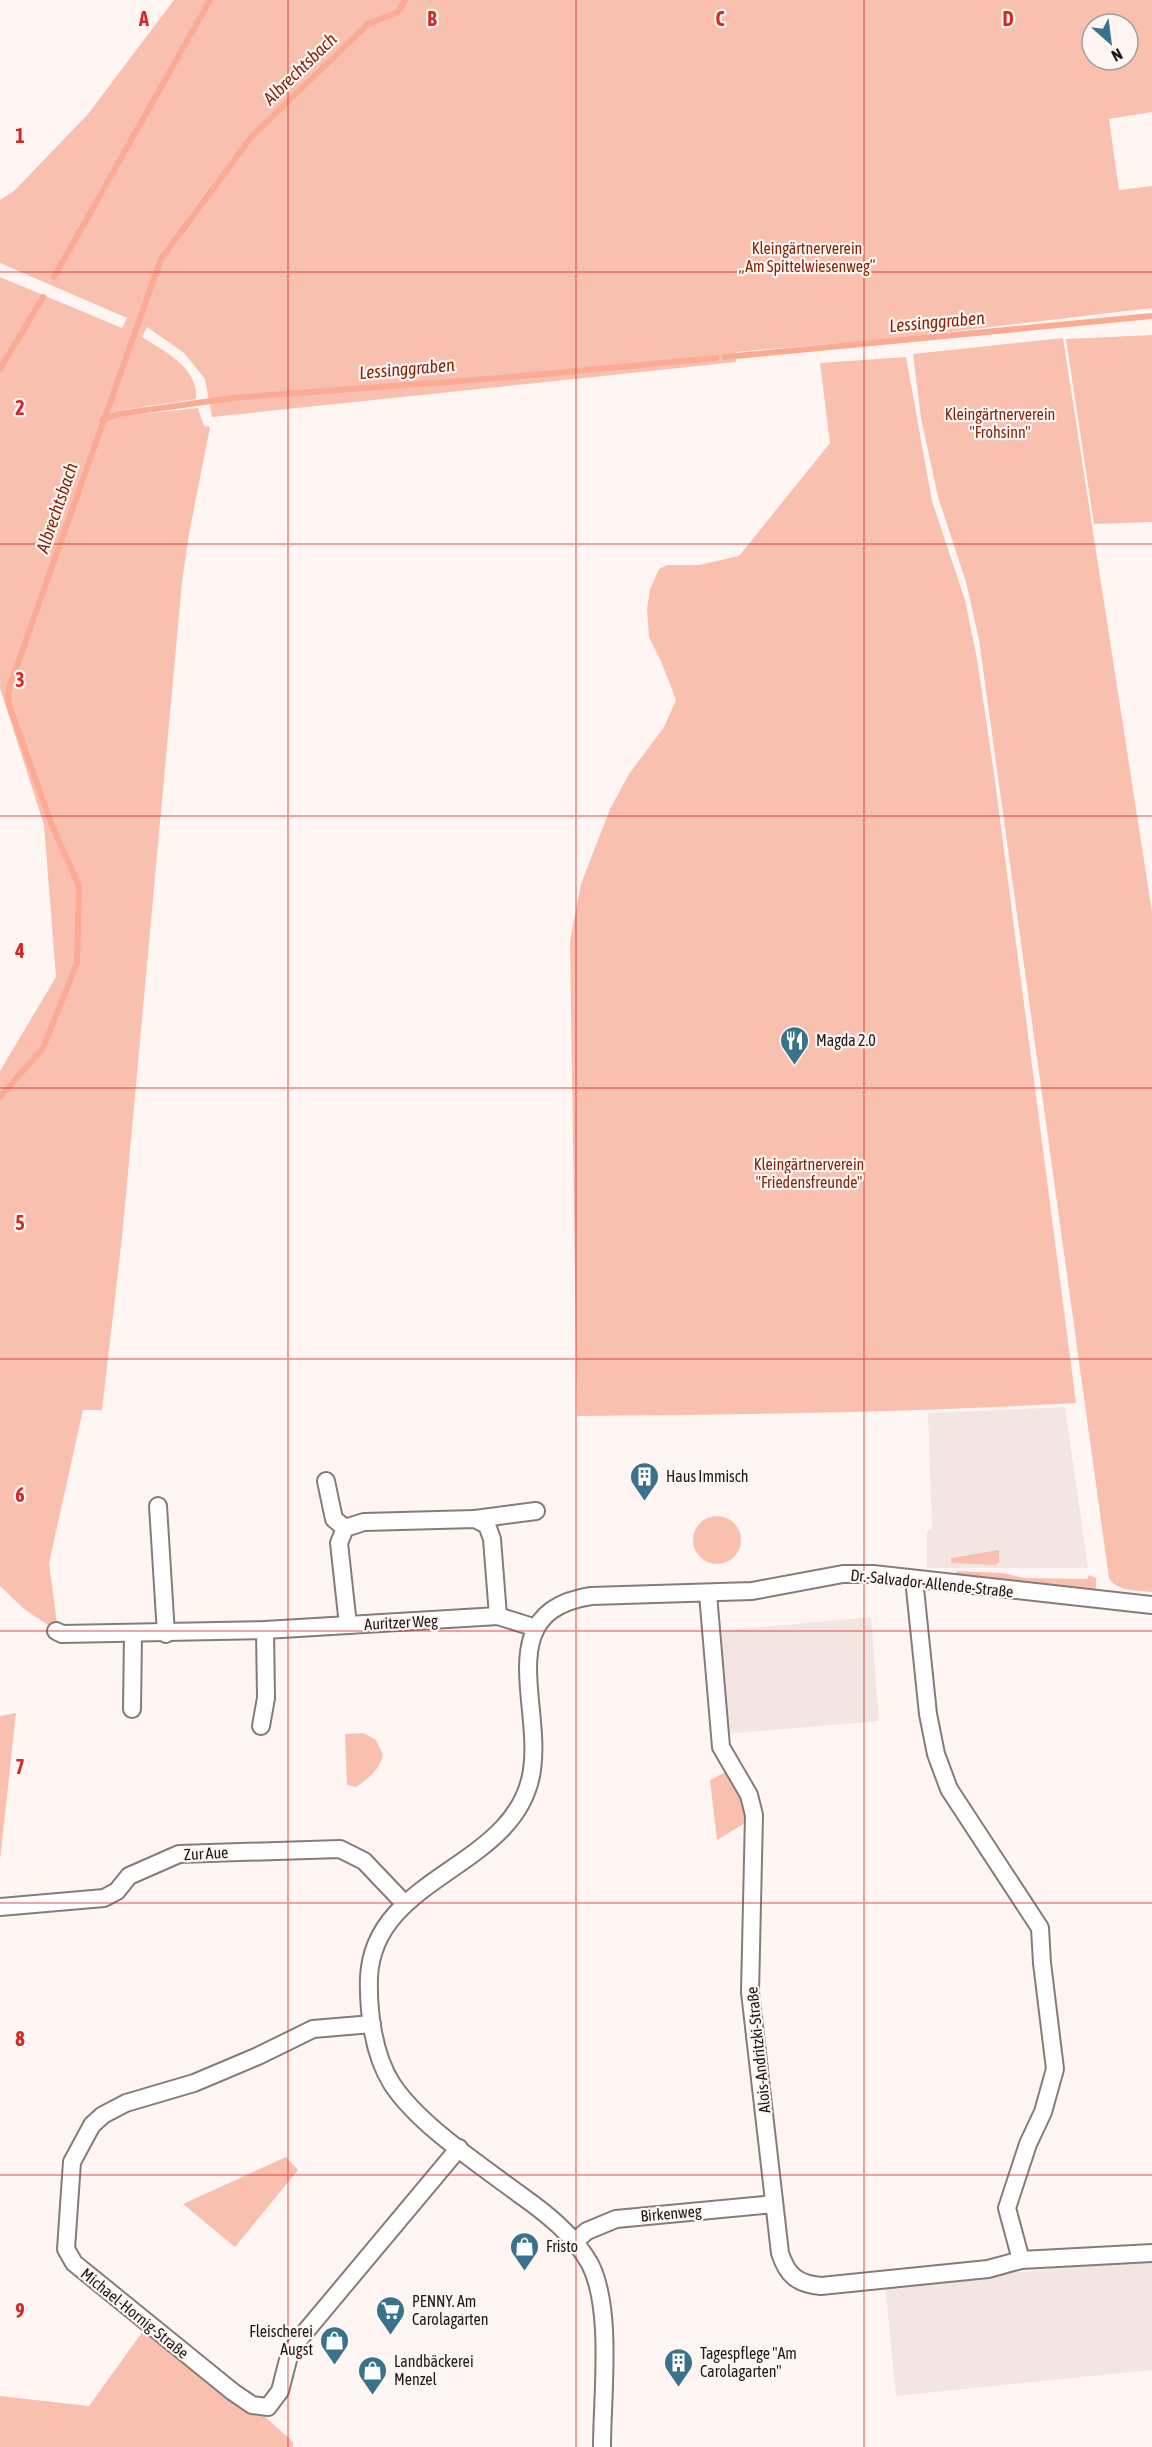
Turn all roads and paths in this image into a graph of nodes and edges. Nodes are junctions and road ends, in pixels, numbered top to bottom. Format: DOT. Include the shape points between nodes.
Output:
graph roads {
  1 [pos="326,1481"];
  2 [pos="159,1506"];
  3 [pos="536,1511"];
  4 [pos="475,1519"];
  5 [pos="345,1528"];
  6 [pos="914,1579"];
  7 [pos="708,1594"];
  8 [pos="1152,1605"];
  9 [pos="498,1616"];
  10 [pos="348,1625"];
  11 [pos="536,1628"];
  12 [pos="265,1630"];
  13 [pos="56,1631"];
  14 [pos="133,1634"];
  15 [pos="166,1634"];
  16 [pos="132,1709"];
  17 [pos="261,1726"];
  18 [pos="404,1903"];
  19 [pos="0,1907"];
  20 [pos="372,2024"];
  21 [pos="459,2148"];
  22 [pos="774,2204"];
  23 [pos="575,2241"];
  24 [pos="1152,2253"];
  25 [pos="1022,2260"];
  26 [pos="602,2447"];
  1 -- 5 [label="street" via="334,1519"];
  2 -- 15 [label="street"];
  3 -- 4 [label="street"];
  4 -- 5 [label="street" via="364,1522"];
  4 -- 9 [label="street" via="488,1525 492,1539"];
  5 -- 10 [label="street" via="339,1543"];
  6 -- 7 [label="street, Dr.-Salvador-Allende-Straße" via="843,1574 752,1591"];
  6 -- 8 [label="street, Dr.-Salvador-Allende-Straße"];
  6 -- 25 [label="street" via="936,1754 949,1789 1040,1928 1055,2069 1007,2208"];
  7 -- 11 [label="street, Dr.-Salvador-Allende-Straße" via="591,1596 569,1600 544,1617"];
  7 -- 22 [label="street, Alois-Andritzki-Straße" via="721,1747 749,1795 754,1815 750,1992"];
  9 -- 10 [label="street, Auritzer Weg"];
  9 -- 11 [label="street, Auritzer Weg"];
  10 -- 12 [label="street, Auritzer Weg"];
  11 -- 18 [label="street" via="529,1646 535,1750 529,1790 503,1829"];
  12 -- 15 [label="street, Auritzer Weg"];
  12 -- 17 [label="street" via="266,1698"];
  13 -- 14 [label="street, Auritzer Weg"];
  14 -- 15 [label="street, Auritzer Weg"];
  14 -- 16 [label="street"];
  18 -- 19 [label="street, Zur Aue" via="364,1861 340,1849 179,1854 129,1876 117,1891 104,1898"];
  18 -- 20 [label="street" via="384,1926 371,1957"];
  20 -- 21 [label="street" via="392,2084 410,2106"];
  20 -- 21 [label="street, Michael-Hornig-Straße" via="313,2030 194,2083 126,2103 103,2115 92,2125 72,2162 66,2249 74,2263 233,2392 252,2405 268,2407 280,2391 289,2356 301,2337"];
  21 -- 23 [label="street"];
  22 -- 23 [label="street, Birkenweg" via="615,2218"];
  22 -- 25 [label="street, Alois-Andritzki-Straße" via="784,2266 791,2276 809,2285 988,2269"];
  23 -- 26 [label="street" via="590,2265 601,2300"];
  24 -- 25 [label="street, Alois-Andritzki-Straße"];
}
